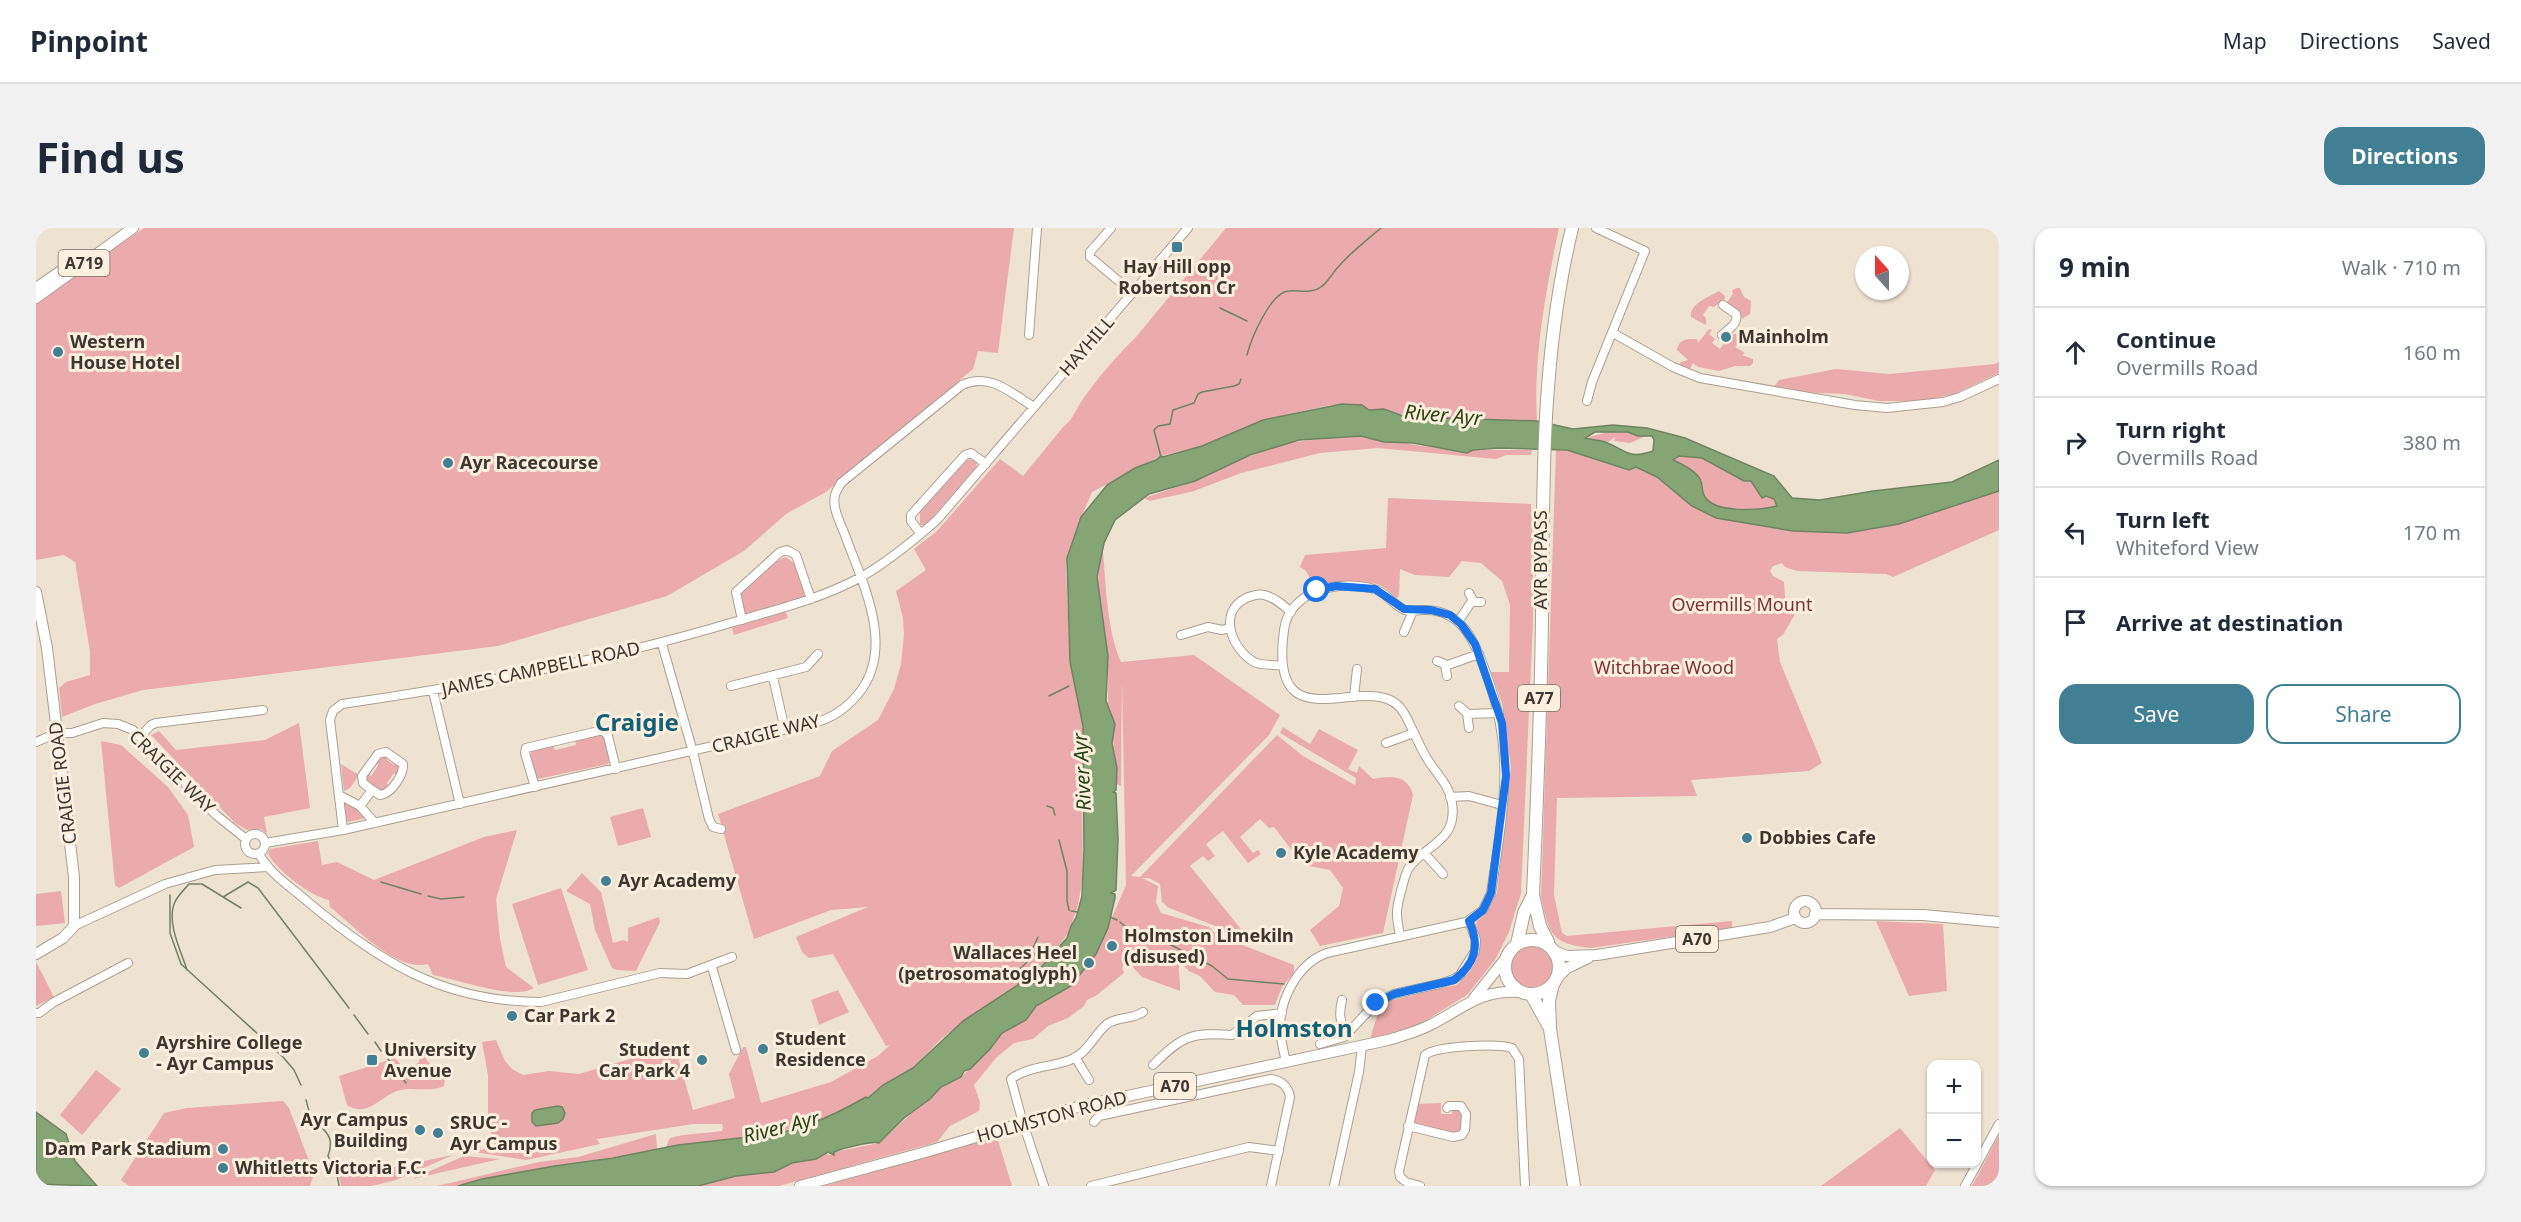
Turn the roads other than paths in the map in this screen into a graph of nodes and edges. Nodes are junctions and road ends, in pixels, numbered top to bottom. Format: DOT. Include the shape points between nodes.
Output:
graph roads {
  1 [pos="124,228"];
  2 [pos="133,228"];
  3 [pos="1037,228"];
  4 [pos="1188,228"];
  5 [pos="1572,228"];
  6 [pos="1596,228"];
  7 [pos="1107,230"];
  8 [pos="36,288"];
  9 [pos="1133,293"];
  10 [pos="36,298"];
  11 [pos="1723,305"];
  12 [pos="1613,333"];
  13 [pos="1029,335"];
  14 [pos="1722,335"];
  15 [pos="1999,379"];
  16 [pos="1587,401"];
  17 [pos="1034,407"];
  18 [pos="986,464"];
  19 [pos="921,534"];
  20 [pos="861,578"];
  21 [pos="36,592"];
  22 [pos="811,599"];
  23 [pos="1474,599"];
  24 [pos="1413,610"];
  25 [pos="1291,612"];
  26 [pos="742,620"];
  27 [pos="1458,622"];
  28 [pos="1229,628"];
  29 [pos="1404,632"];
  30 [pos="1186,636"];
  31 [pos="662,644"];
  32 [pos="818,654"];
  33 [pos="1479,654"];
  34 [pos="1282,666"];
  35 [pos="1356,667"];
  36 [pos="1447,676"];
  37 [pos="773,677"];
  38 [pos="731,686"];
  39 [pos="433,691"];
  40 [pos="1354,697"];
  41 [pos="1459,706"];
  42 [pos="263,710"];
  43 [pos="1499,712"];
  44 [pos="1467,714"];
  45 [pos="1468,728"];
  46 [pos="785,730"];
  47 [pos="57,733"];
  48 [pos="1414,733"];
  49 [pos="141,736"];
  50 [pos="36,742"];
  51 [pos="1386,743"];
  52 [pos="693,752"];
  53 [pos="616,769"];
  54 [pos="535,787"];
  55 [pos="372,790"];
  56 [pos="339,795"];
  57 [pos="1450,797"];
  58 [pos="460,804"];
  59 [pos="1503,805"];
  60 [pos="360,806"];
  61 [pos="375,823"];
  62 [pos="721,829"];
  63 [pos="342,830"];
  64 [pos="246,839"];
  65 [pos="265,843"];
  66 [pos="259,854"];
  67 [pos="1425,854"];
  68 [pos="267,867"];
  69 [pos="1443,874"];
  70 [pos="1533,894"];
  71 [pos="1815,914"];
  72 [pos="1795,918"];
  73 [pos="1469,921"];
  74 [pos="1999,922"];
  75 [pos="75,926"];
  76 [pos="1400,937"];
  77 [pos="1517,944"];
  78 [pos="1551,947"];
  79 [pos="36,954"];
  80 [pos="1597,955"];
  81 [pos="732,957"];
  82 [pos="1506,958"];
  83 [pos="128,963"];
  84 [pos="712,966"];
  85 [pos="1555,981"];
  86 [pos="1526,993"];
  87 [pos="1474,999"];
  88 [pos="1342,1000"];
  89 [pos="1143,1012"];
  90 [pos="38,1013"];
  91 [pos="1282,1013"];
  92 [pos="1550,1029"];
  93 [pos="1348,1034"];
  94 [pos="1320,1044"];
  95 [pos="1362,1046"];
  96 [pos="736,1050"];
  97 [pos="1075,1057"];
  98 [pos="1286,1063"];
  99 [pos="1153,1065"];
  100 [pos="1089,1080"];
  101 [pos="1174,1086"];
  102 [pos="1177,1099"];
  103 [pos="1447,1108"];
  104 [pos="1094,1122"];
  105 [pos="1023,1123"];
  106 [pos="1999,1124"];
  107 [pos="1408,1126"];
  108 [pos="1279,1151"];
  109 [pos="1114,1183"];
  110 [pos="800,1186"];
  111 [pos="1044,1186"];
  112 [pos="1091,1186"];
  113 [pos="1271,1186"];
  114 [pos="1334,1186"];
  115 [pos="1419,1186"];
  116 [pos="1525,1186"];
  117 [pos="1574,1186"];
  118 [pos="1965,1186"];
  1 -- 8 [label="main road, A719"];
  2 -- 10 [label="main road, A719"];
  3 -- 13 [label="street"];
  4 -- 9 [label="street, HAYHILL"];
  5 -- 70 [label="highway, AYR BYPASS / A77" via="1544,412"];
  6 -- 12 [label="street" via="1645,251"];
  7 -- 9 [label="street" via="1090,257"];
  9 -- 17 [label="street, HAYHILL"];
  11 -- 14 [label="street" via="1737,318"];
  12 -- 15 [label="street" via="1700,378 1855,405 1887,408 1942,402"];
  12 -- 16 [label="street"];
  17 -- 18 [label="street, HAYHILL"];
  17 -- 20 [label="street, CRAIGIE WAY" via="992,381 972,380 841,483 834,507"];
  18 -- 19 [label="street, HAYHILL"];
  18 -- 19 [label="street" via="971,453 965,455 911,515"];
  19 -- 20 [label="street, HAYHILL"];
  20 -- 22 [label="street, JAMES CAMPBELL ROAD"];
  20 -- 46 [label="street, CRAIGIE WAY" via="876,631 874,661 867,680 852,702 837,714"];
  21 -- 47 [label="main road, CRAIGIE ROAD"];
  22 -- 26 [label="street, JAMES CAMPBELL ROAD"];
  22 -- 26 [label="street" via="796,555 787,550 780,552 736,592"];
  23 -- 27 [label="street"];
  24 -- 25 [label="street" via="1404,609 1375,589 1336,586 1317,590"];
  24 -- 27 [label="street" via="1438,611"];
  24 -- 29 [label="street"];
  25 -- 28 [label="street" via="1277,600 1255,595 1242,600 1230,614"];
  25 -- 34 [label="street" via="1284,627"];
  26 -- 31 [label="street, JAMES CAMPBELL ROAD"];
  27 -- 33 [label="street"];
  28 -- 30 [label="street" via="1208,627"];
  28 -- 34 [label="street" via="1254,662"];
  31 -- 39 [label="street, JAMES CAMPBELL ROAD"];
  31 -- 52 [label="street"];
  32 -- 37 [label="street" via="806,667"];
  33 -- 36 [label="street" via="1442,663"];
  33 -- 43 [label="street"];
  34 -- 40 [label="street" via="1292,688 1303,696"];
  35 -- 40 [label="street"];
  37 -- 38 [label="street"];
  37 -- 46 [label="street"];
  39 -- 56 [label="street, JAMES CAMPBELL ROAD" via="342,704 333,711 330,720"];
  39 -- 58 [label="street"];
  40 -- 48 [label="street" via="1378,698 1397,705"];
  41 -- 44 [label="street"];
  42 -- 49 [label="street" via="156,723"];
  43 -- 44 [label="street"];
  43 -- 59 [label="street" via="1506,759"];
  44 -- 45 [label="street"];
  46 -- 52 [label="street, CRAIGIE WAY"];
  47 -- 49 [label="street, CRAIGIE WAY" via="72,733 103,723 118,724"];
  47 -- 50 [label="street, CRAIGIE WAY"];
  47 -- 75 [label="main road, CRAIGIE ROAD" via="74,877"];
  48 -- 51 [label="street"];
  48 -- 57 [label="street"];
  49 -- 64 [label="street, CRAIGIE WAY" via="216,815"];
  52 -- 53 [label="street, CRAIGIE WAY"];
  52 -- 62 [label="street" via="709,819"];
  53 -- 54 [label="street, CRAIGIE WAY"];
  53 -- 54 [label="street" via="603,730 526,748"];
  54 -- 58 [label="street, CRAIGIE WAY"];
  55 -- 55 [label="street" via="363,783 362,776 378,754 386,752 403,764 403,771 388,793 380,795"];
  55 -- 60 [label="street"];
  56 -- 60 [label="street"];
  56 -- 63 [label="street, JAMES CAMPBELL ROAD"];
  57 -- 59 [label="street" via="1469,796"];
  57 -- 67 [label="street" via="1449,827"];
  58 -- 61 [label="street, CRAIGIE WAY"];
  59 -- 73 [label="street" via="1488,902"];
  60 -- 61 [label="street"];
  61 -- 63 [label="street, CRAIGIE WAY"];
  63 -- 65 [label="street, CRAIGIE WAY"];
  64 -- 65 [label="street" via="257,834"];
  64 -- 66 [label="street" via="247,851"];
  65 -- 66 [label="street"];
  66 -- 68 [label="street"];
  67 -- 69 [label="street" via="1433,868"];
  67 -- 76 [label="street" via="1407,870 1396,912"];
  68 -- 75 [label="street" via="215,870 165,884"];
  68 -- 84 [label="street" via="354,939 399,968 446,987 483,996 541,1002 632,978 687,974"];
  70 -- 77 [label="highway, AYR BYPASS / A77"];
  70 -- 78 [label="highway, AYR BYPASS / A77" via="1540,926"];
  71 -- 72 [label="main road, A70" via="1807,923"];
  71 -- 72 [label="main road, A70" via="1812,905 1803,902 1794,909"];
  71 -- 74 [label="main road, A70" via="1912,914"];
  72 -- 80 [label="main road, A70" via="1770,927"];
  73 -- 76 [label="street"];
  73 -- 93 [label="street" via="1476,940 1475,951 1460,975 1376,1003"];
  75 -- 79 [label="main road"];
  76 -- 91 [label="street" via="1320,956 1291,986"];
  77 -- 78 [label="highway" via="1529,939"];
  77 -- 82 [label="highway, A77"];
  78 -- 80 [label="main road, A70" via="1567,956"];
  78 -- 85 [label="highway, A77" via="1559,963"];
  80 -- 85 [label="main road, A70" via="1567,968"];
  81 -- 84 [label="street"];
  82 -- 86 [label="highway, A77" via="1507,979"];
  82 -- 87 [label="main road, A70"];
  83 -- 90 [label="street"];
  84 -- 96 [label="street"];
  85 -- 86 [label="highway" via="1544,992"];
  85 -- 92 [label="highway, A77" via="1549,1001"];
  86 -- 87 [label="main road, A70" via="1491,993"];
  86 -- 92 [label="highway, A77"];
  87 -- 95 [label="main road, HOLMSTON ROAD / A70" via="1429,1026"];
  88 -- 93 [label="street" via="1338,1014"];
  89 -- 97 [label="street" via="1107,1024 1091,1045"];
  91 -- 98 [label="street" via="1280,1031"];
  91 -- 99 [label="street" via="1257,1016 1232,1035 1192,1035 1168,1049"];
  92 -- 117 [label="highway, A77"];
  93 -- 94 [label="street"];
  95 -- 98 [label="main road, HOLMSTON ROAD / A70"];
  95 -- 114 [label="street"];
  97 -- 100 [label="street"];
  97 -- 105 [label="street" via="1011,1079"];
  98 -- 101 [label="main road, HOLMSTON ROAD / A70"];
  101 -- 102 [label="street"];
  101 -- 105 [label="main road, HOLMSTON ROAD / A70"];
  102 -- 104 [label="street, HOLMSTON ROAD" via="1099,1116"];
  102 -- 108 [label="street, HOLMSTON ROAD" via="1271,1080 1282,1083 1290,1097"];
  103 -- 107 [label="street" via="1454,1105 1464,1109 1466,1124 1462,1135 1453,1137"];
  105 -- 110 [label="main road, HOLMSTON ROAD / A70"];
  105 -- 111 [label="street"];
  106 -- 118 [label="street"];
  107 -- 115 [label="street" via="1400,1177"];
  107 -- 116 [label="street" via="1422,1060 1429,1051 1512,1048 1519,1059"];
  108 -- 109 [label="street" via="1249,1147"];
  108 -- 113 [label="street"];
  109 -- 112 [label="street"];
}
